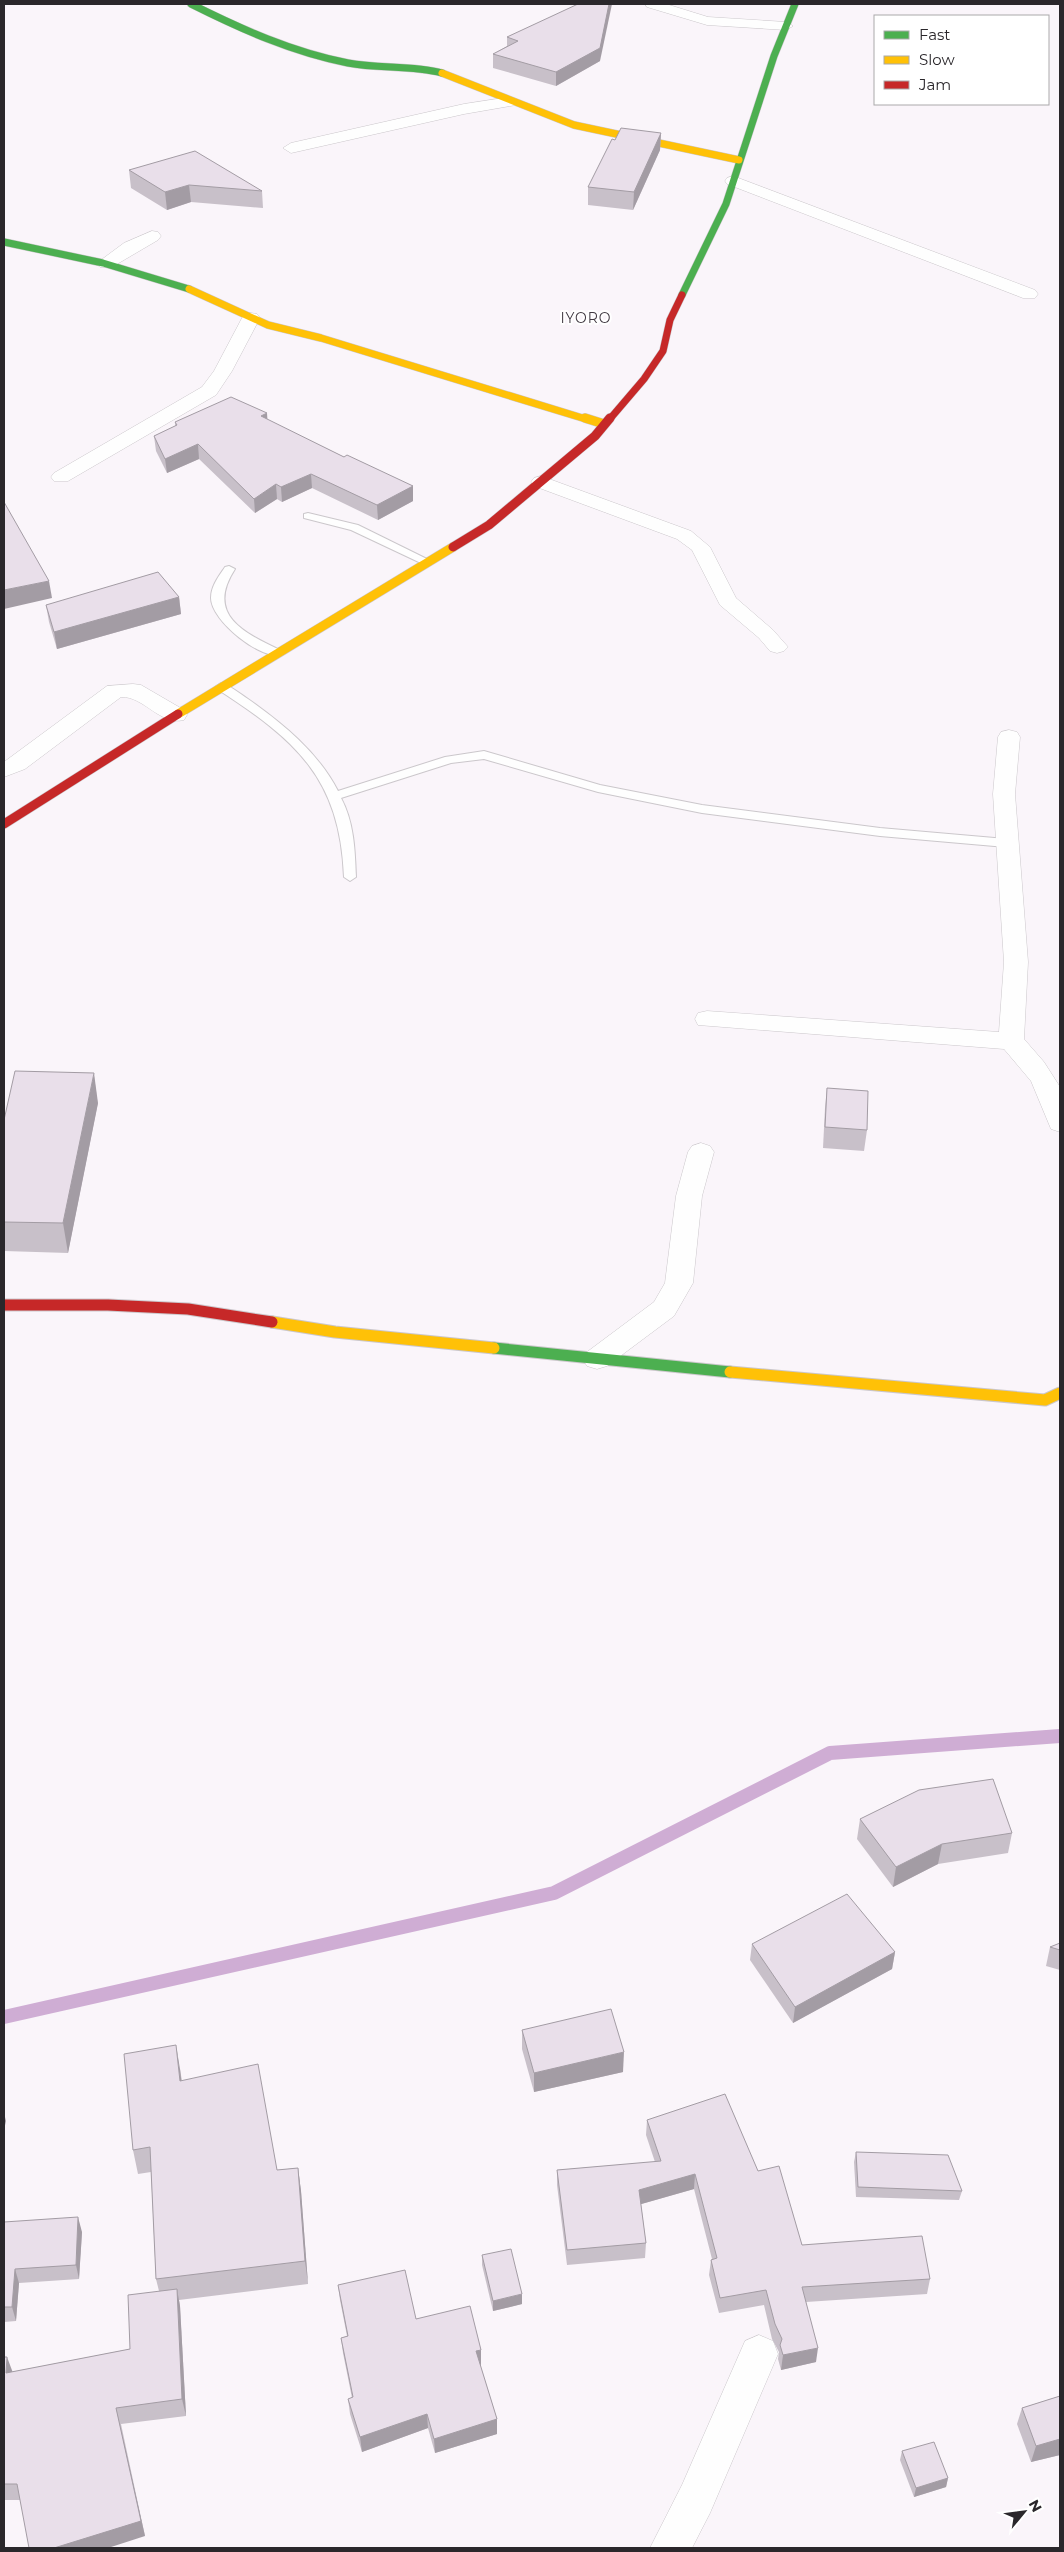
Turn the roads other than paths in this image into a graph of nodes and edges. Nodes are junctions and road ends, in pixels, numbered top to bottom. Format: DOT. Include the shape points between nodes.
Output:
graph roads {
  1 [pos="191,4"];
  2 [pos="652,4"];
  3 [pos="795,4"];
  4 [pos="786,26"];
  5 [pos="510,102"];
  6 [pos="291,148"];
  7 [pos="739,160"];
  8 [pos="733,181"];
  9 [pos="152,236"];
  10 [pos="4,242"];
  11 [pos="106,264"];
  12 [pos="1029,294"];
  13 [pos="251,318"];
  14 [pos="604,424"];
  15 [pos="61,477"];
  16 [pos="541,482"];
  17 [pos="308,516"];
  18 [pos="427,562"];
  19 [pos="229,568"];
  20 [pos="777,647"];
  21 [pos="278,653"];
  22 [pos="221,687"];
  23 [pos="176,715"];
  24 [pos="1009,737"];
  25 [pos="4,770"];
  26 [pos="334,796"];
  27 [pos="4,824"];
  28 [pos="1006,843"];
  29 [pos="350,877"];
  30 [pos="707,1019"];
  31 [pos="1011,1041"];
  32 [pos="1060,1122"];
  33 [pos="700,1152"];
  34 [pos="4,1305"];
  35 [pos="597,1359"];
  36 [pos="1060,1393"];
  37 [pos="759,2354"];
  38 [pos="670,2548"];
  1 -- 5 [label="main road" via="234,26 309,53 349,63 437,72 460,78"];
  2 -- 4 [label="street" via="707,21"];
  3 -- 4 [label="main road"];
  4 -- 7 [label="main road"];
  5 -- 6 [label="street" via="464,109"];
  5 -- 7 [label="main road" via="582,127"];
  7 -- 8 [label="main road"];
  8 -- 12 [label="street"];
  8 -- 14 [label="main road" via="726,204 670,320 663,352"];
  9 -- 11 [label="street"];
  10 -- 11 [label="main road"];
  11 -- 13 [label="main road" via="200,293"];
  13 -- 14 [label="main road" via="282,330 321,338"];
  13 -- 15 [label="street" via="223,371 208,391"];
  14 -- 16 [label="main road" via="595,436"];
  16 -- 18 [label="main road" via="489,525"];
  16 -- 20 [label="street" via="684,535 700,547 727,602"];
  17 -- 18 [label="lane" via="328,518 356,528"];
  18 -- 21 [label="main road"];
  19 -- 21 [label="lane" via="219,586 218,607 240,634"];
  21 -- 22 [label="main road"];
  22 -- 23 [label="main road"];
  22 -- 26 [label="lane" via="253,707 285,734 318,770"];
  23 -- 25 [label="street" via="133,690 115,691 18,764"];
  23 -- 27 [label="main road"];
  24 -- 28 [label="street" via="1004,794"];
  26 -- 28 [label="lane" via="449,760 484,755 598,788 702,809 880,832"];
  26 -- 29 [label="lane" via="348,837"];
  28 -- 31 [label="street" via="1016,962"];
  30 -- 31 [label="street"];
  31 -- 32 [label="street" via="1042,1076 1058,1109"];
  33 -- 35 [label="street" via="689,1196 679,1283 664,1309"];
  34 -- 35 [label="main road" via="188,1309 335,1332"];
  35 -- 36 [label="main road" via="1045,1400"];
  37 -- 38 [label="street" via="696,2499"];
}
